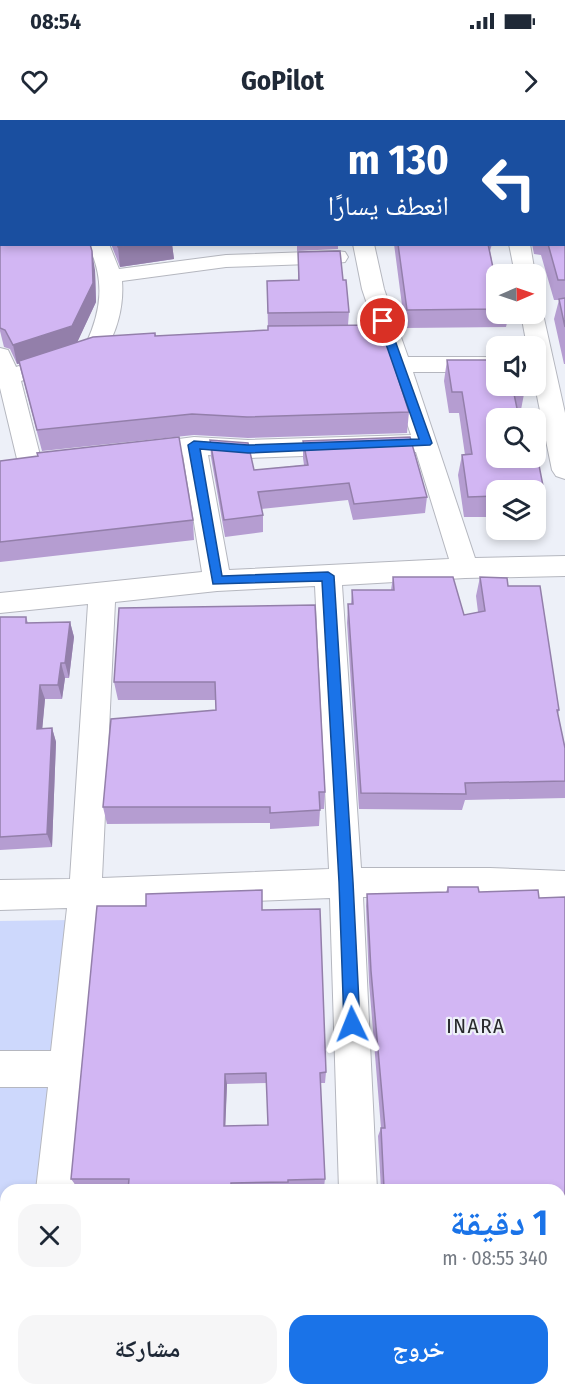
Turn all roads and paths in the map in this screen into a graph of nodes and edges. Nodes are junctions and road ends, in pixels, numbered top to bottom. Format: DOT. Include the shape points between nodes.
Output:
graph roads {
  1 [pos="99,246"];
  2 [pos="188,246"];
  3 [pos="519,246"];
  4 [pos="364,251"];
  5 [pos="201,264"];
  6 [pos="523,264"];
  7 [pos="113,276"];
  8 [pos="0,355"];
  9 [pos="486,364"];
  10 [pos="398,365"];
  11 [pos="546,383"];
  12 [pos="7,386"];
  13 [pos="560,422"];
  14 [pos="426,443"];
  15 [pos="194,445"];
  16 [pos="122,454"];
  17 [pos="31,463"];
  18 [pos="565,470"];
  19 [pos="565,566"];
  20 [pos="465,568"];
  21 [pos="328,576"];
  22 [pos="217,581"];
  23 [pos="102,592"];
  24 [pos="0,603"];
  25 [pos="346,882"];
  26 [pos="565,886"];
  27 [pos="85,894"];
  28 [pos="0,895"];
  29 [pos="0,1069"];
  30 [pos="67,1069"];
  31 [pos="56,1184"];
  32 [pos="358,1184"];
  1 -- 7 [label="street"];
  2 -- 5 [label="street"];
  3 -- 6 [label="street"];
  4 -- 5 [label="street"];
  4 -- 10 [label="street" via="377,337"];
  5 -- 7 [label="street"];
  7 -- 12 [label="street" via="105,327 106,348 66,357"];
  8 -- 12 [label="street"];
  9 -- 10 [label="street"];
  10 -- 14 [label="street"];
  11 -- 13 [label="street"];
  12 -- 17 [label="street"];
  13 -- 18 [label="street"];
  14 -- 15 [label="street" via="248,449"];
  14 -- 20 [label="street"];
  15 -- 16 [label="street"];
  15 -- 22 [label="street"];
  19 -- 20 [label="street"];
  20 -- 21 [label="street"];
  21 -- 22 [label="street"];
  21 -- 25 [label="street"];
  22 -- 23 [label="street"];
  23 -- 24 [label="street"];
  23 -- 27 [label="street"];
  25 -- 26 [label="street" via="520,882"];
  25 -- 27 [label="street"];
  25 -- 32 [label="street"];
  27 -- 28 [label="street"];
  27 -- 30 [label="street"];
  29 -- 30 [label="street"];
  30 -- 31 [label="street"];
}
